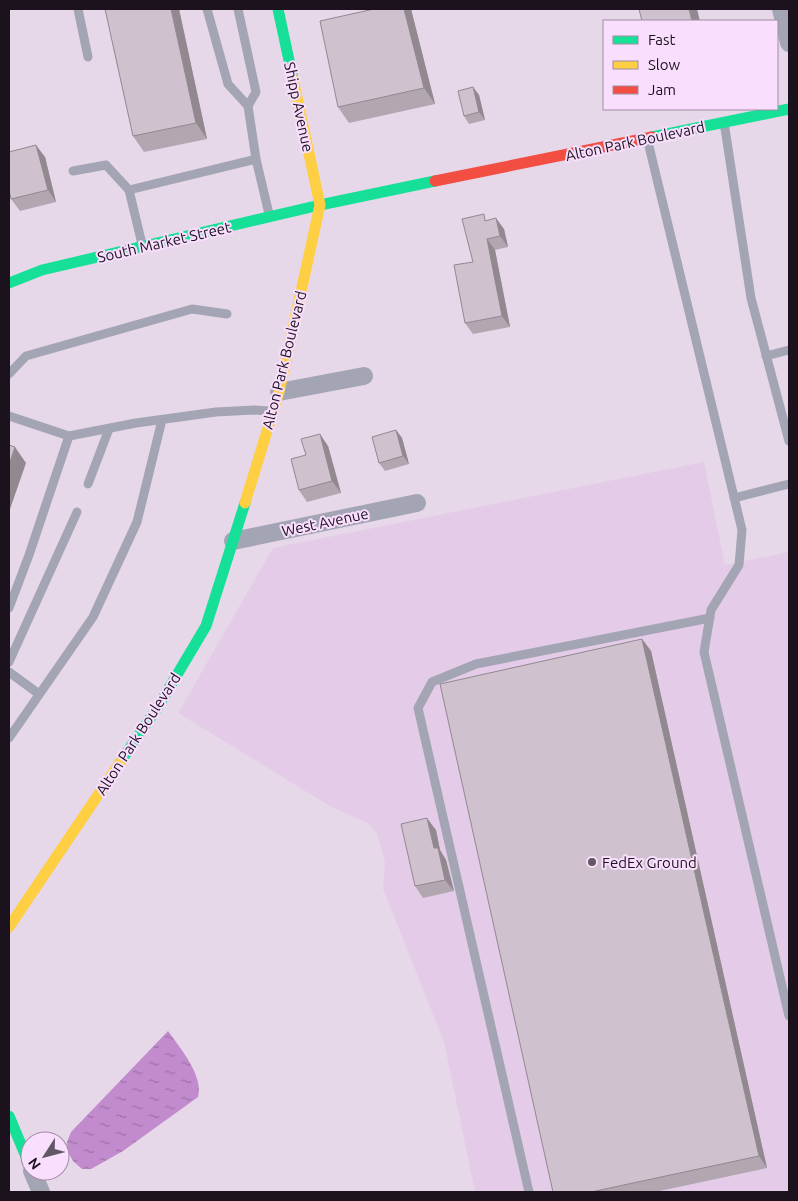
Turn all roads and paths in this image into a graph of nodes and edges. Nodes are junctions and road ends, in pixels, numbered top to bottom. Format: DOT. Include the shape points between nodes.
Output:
graph roads {
  1 [pos="78,9"];
  2 [pos="207,9"];
  3 [pos="238,9"];
  4 [pos="278,9"];
  5 [pos="781,9"];
  6 [pos="789,43"];
  7 [pos="88,57"];
  8 [pos="248,106"];
  9 [pos="789,109"];
  10 [pos="724,122"];
  11 [pos="647,138"];
  12 [pos="256,159"];
  13 [pos="73,171"];
  14 [pos="129,190"];
  15 [pos="320,205"];
  16 [pos="270,217"];
  17 [pos="143,247"];
  18 [pos="9,283"];
  19 [pos="227,314"];
  20 [pos="789,350"];
  21 [pos="766,356"];
  22 [pos="9,374"];
  23 [pos="364,376"];
  24 [pos="279,392"];
  25 [pos="273,411"];
  26 [pos="9,416"];
  27 [pos="162,420"];
  28 [pos="109,429"];
  29 [pos="69,436"];
  30 [pos="789,441"];
  31 [pos="88,484"];
  32 [pos="789,484"];
  33 [pos="734,498"];
  34 [pos="417,502"];
  35 [pos="77,512"];
  36 [pos="233,541"];
  37 [pos="9,608"];
  38 [pos="710,618"];
  39 [pos="9,662"];
  40 [pos="9,672"];
  41 [pos="40,694"];
  42 [pos="9,738"];
  43 [pos="9,927"];
  44 [pos="789,1016"];
  45 [pos="9,1116"];
  46 [pos="20,1142"];
  47 [pos="529,1192"];
  1 -- 7 [label="lane"];
  2 -- 8 [label="lane" via="228,84"];
  3 -- 8 [label="lane" via="256,92"];
  4 -- 15 [label="street, Shipp Avenue"];
  5 -- 6 [label="street"];
  8 -- 12 [label="lane"];
  9 -- 10 [label="street, Alton Park Boulevard"];
  10 -- 11 [label="street, Alton Park Boulevard"];
  10 -- 21 [label="lane" via="751,298"];
  11 -- 15 [label="street, Alton Park Boulevard"];
  11 -- 33 [label="lane"];
  12 -- 14 [label="lane"];
  12 -- 16 [label="lane"];
  13 -- 14 [label="lane" via="106,165"];
  14 -- 17 [label="lane"];
  15 -- 16 [label="street, South Market Street"];
  15 -- 24 [label="street, Alton Park Boulevard"];
  16 -- 17 [label="street, South Market Street"];
  17 -- 18 [label="street, South Market Street" via="42,270"];
  19 -- 22 [label="lane" via="192,309 26,356"];
  20 -- 21 [label="lane"];
  21 -- 30 [label="lane"];
  23 -- 24 [label="street"];
  24 -- 25 [label="street, Alton Park Boulevard"];
  25 -- 27 [label="lane" via="216,412"];
  25 -- 36 [label="street, Alton Park Boulevard"];
  26 -- 29 [label="lane"];
  27 -- 28 [label="lane"];
  27 -- 41 [label="lane" via="137,522 93,617"];
  28 -- 29 [label="lane"];
  28 -- 31 [label="lane"];
  29 -- 37 [label="lane"];
  32 -- 33 [label="lane"];
  33 -- 38 [label="lane" via="742,530 739,565 711,610"];
  34 -- 36 [label="street, West Avenue"];
  35 -- 39 [label="lane"];
  36 -- 43 [label="street, Alton Park Boulevard" via="206,626 159,706"];
  38 -- 44 [label="lane" via="704,652"];
  38 -- 47 [label="lane" via="476,664 432,682 418,708"];
  40 -- 41 [label="lane"];
  41 -- 42 [label="lane"];
  45 -- 46 [label="street"];
}
